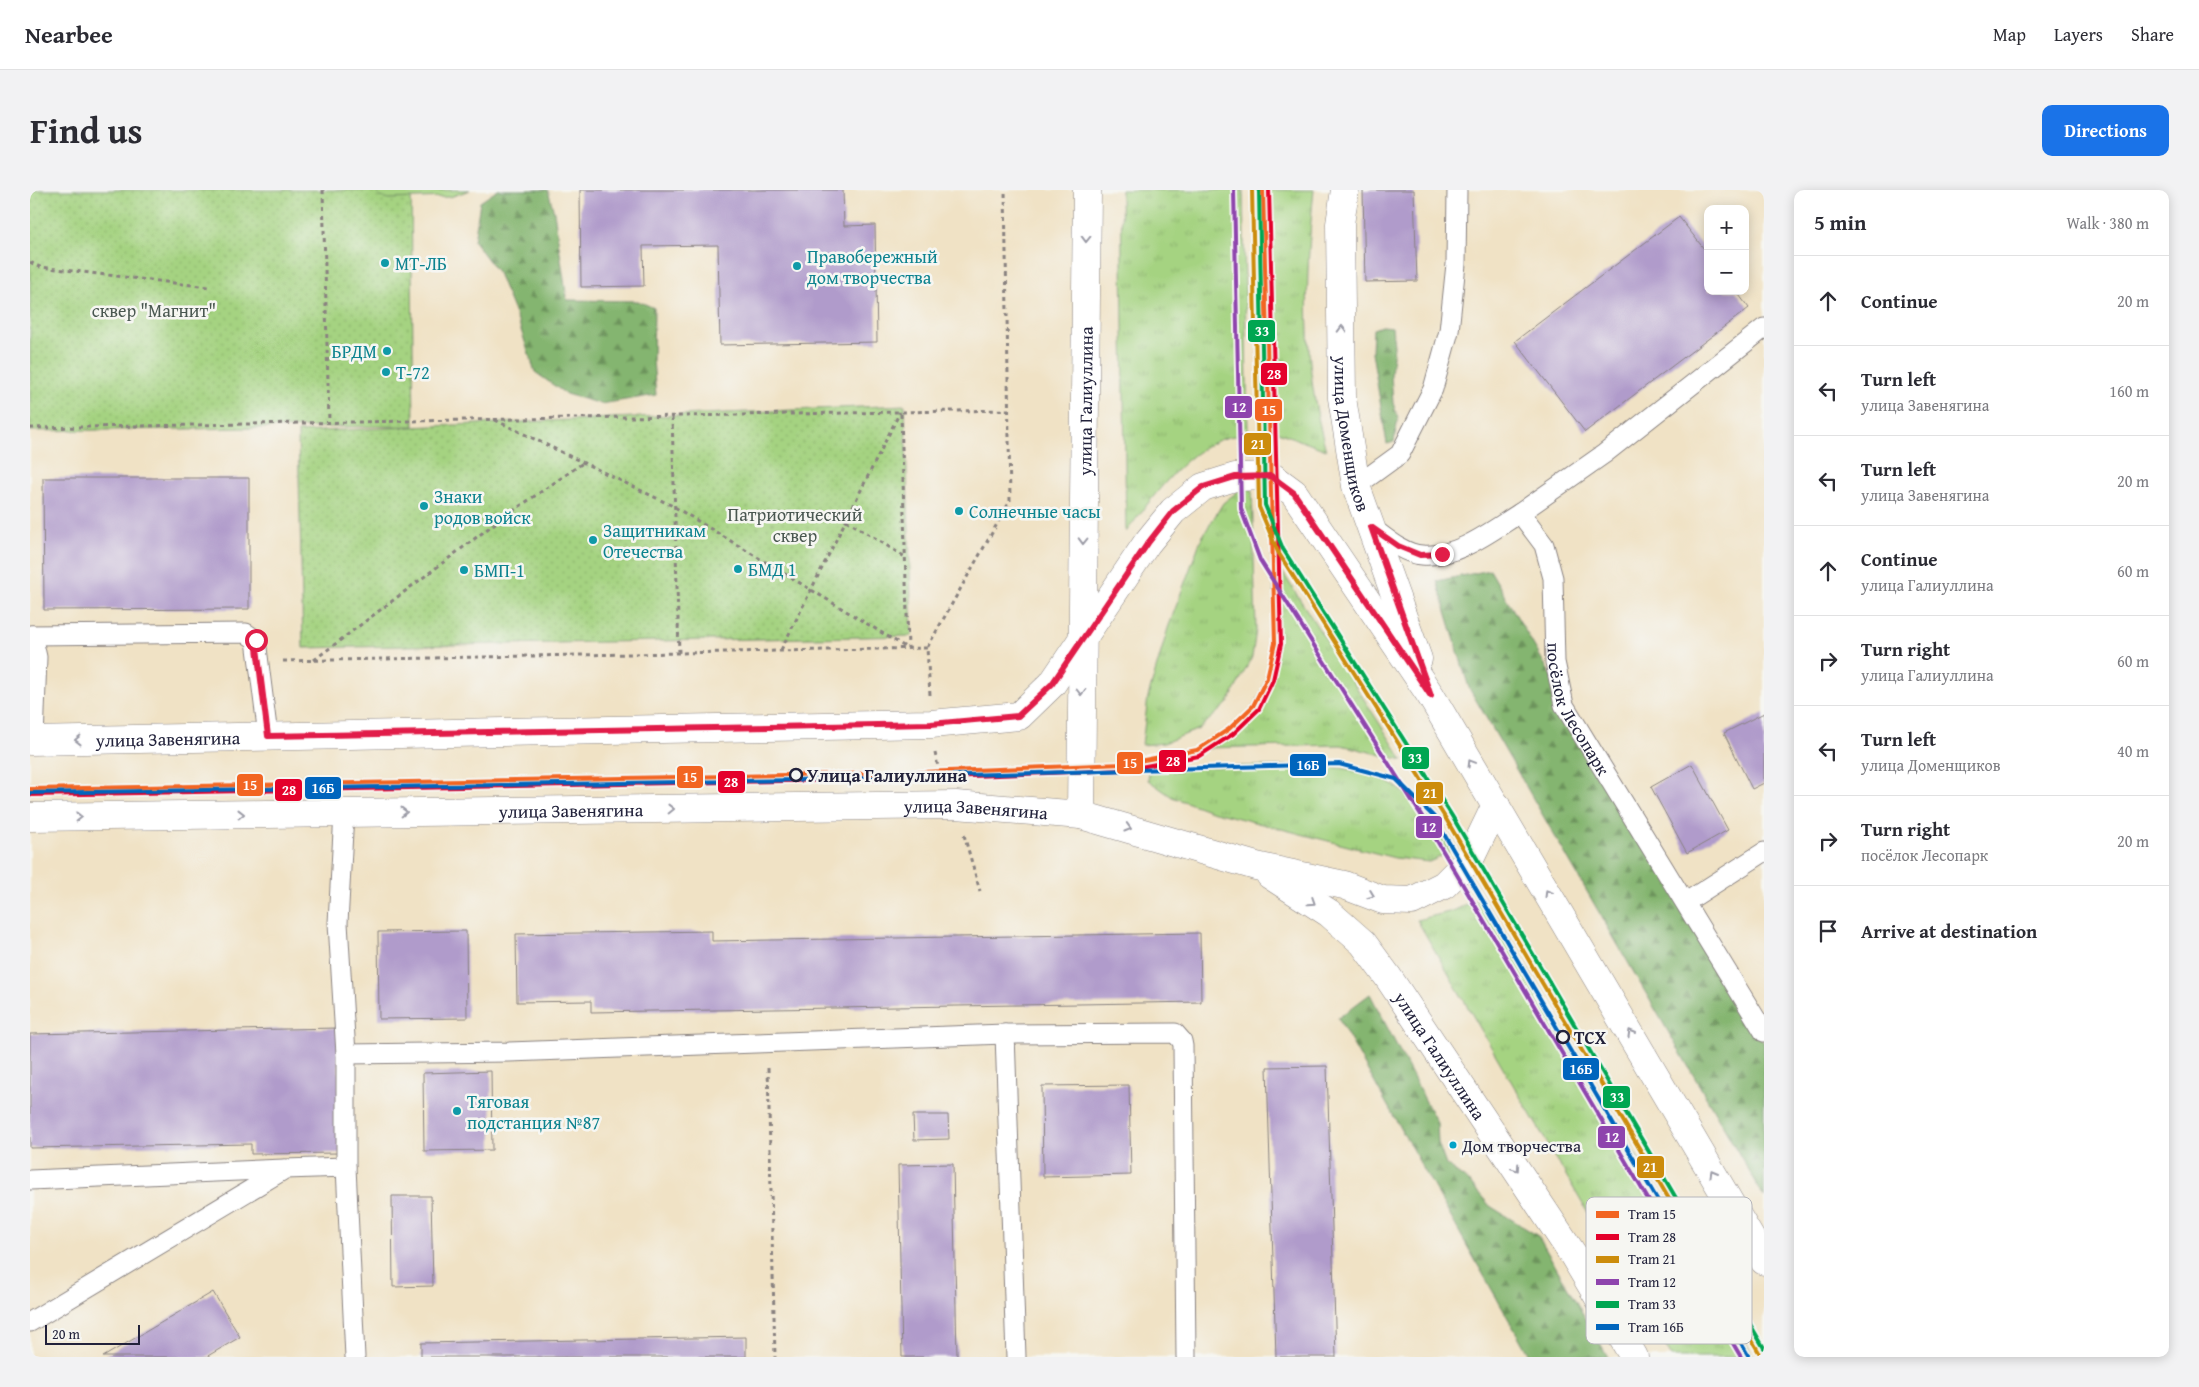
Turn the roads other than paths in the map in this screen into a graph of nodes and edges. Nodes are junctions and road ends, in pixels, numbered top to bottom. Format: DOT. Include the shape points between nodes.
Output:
graph roads {
  1 [pos="1087,190"];
  2 [pos="1345,190"];
  3 [pos="1457,190"];
  4 [pos="1764,328"];
  5 [pos="1356,486"];
  6 [pos="1520,513"];
  7 [pos="1371,527"];
  8 [pos="31,635"];
  9 [pos="1081,644"];
  10 [pos="1431,696"];
  11 [pos="268,736"];
  12 [pos="32,741"];
  13 [pos="1496,805"];
  14 [pos="344,813"];
  15 [pos="1081,815"];
  16 [pos="30,817"];
  17 [pos="1764,852"];
  18 [pos="1256,866"];
  19 [pos="1686,902"];
  20 [pos="1764,1032"];
  21 [pos="1005,1034"];
  22 [pos="346,1054"];
  23 [pos="346,1167"];
  24 [pos="286,1169"];
  25 [pos="30,1180"];
  26 [pos="1727,1197"];
  27 [pos="1752,1240"];
  28 [pos="1764,1260"];
  29 [pos="1586,1276"];
  30 [pos="30,1322"];
  31 [pos="1626,1344"];
  32 [pos="354,1357"];
  33 [pos="1016,1357"];
  34 [pos="1186,1357"];
  35 [pos="1634,1357"];
  1 -- 9 [label="main road, улица Галиуллина, one-way"];
  5 -- 2 [label="main road, улица Доменщиков, one-way" via="1342,398 1340,224"];
  3 -- 5 [label="lane" via="1456,264 1449,331 1433,389 1400,454"];
  4 -- 6 [label="lane" via="1604,454"];
  5 -- 7 [label="main road, улица Доменщиков"];
  6 -- 7 [label="lane" via="1466,546 1442,554 1420,555 1398,546"];
  6 -- 19 [label="lane, посёлок Лесопарк" via="1544,545 1553,578 1555,662 1564,705"];
  7 -- 10 [label="main road, улица Доменщиков"];
  8 -- 11 [label="lane" via="241,632 256,640"];
  8 -- 12 [label="lane" via="37,656"];
  9 -- 10 [label="main road" via="1173,511 1203,487 1235,477 1271,476 1294,493"];
  9 -- 11 [label="main road, улица Завенягина" via="1052,684 1018,716 931,724"];
  9 -- 15 [label="main road, улица Галиуллина, one-way"];
  13 -- 10 [label="main road, one-way"];
  11 -- 12 [label="main road, улица Завенягина, one-way"];
  18 -- 13 [label="main road, улица Галиуллина, one-way" via="1344,885 1383,900 1412,901 1444,885 1470,858"];
  26 -- 13 [label="main road, one-way"];
  14 -- 15 [label="main road, улица Завенягина, one-way" via="956,805"];
  16 -- 14 [label="main road, улица Завенягина, one-way"];
  14 -- 22 [label="lane" via="338,923"];
  15 -- 18 [label="main road, улица Галиуллина, one-way"];
  17 -- 19 [label="lane"];
  18 -- 29 [label="main road, улица Галиуллина, one-way" via="1329,913 1363,943"];
  19 -- 20 [label="lane, посёлок Лесопарк"];
  21 -- 22 [label="lane" via="508,1052"];
  21 -- 33 [label="lane"];
  21 -- 34 [label="lane" via="1169,1032 1175,1033 1182,1041"];
  22 -- 23 [label="lane"];
  23 -- 24 [label="lane"];
  23 -- 32 [label="lane"];
  24 -- 25 [label="lane"];
  24 -- 30 [label="lane"];
  28 -- 27 [label="main road, one-way"];
  31 -- 35 [label="main road, улица Галиуллина, one-way"];
}
